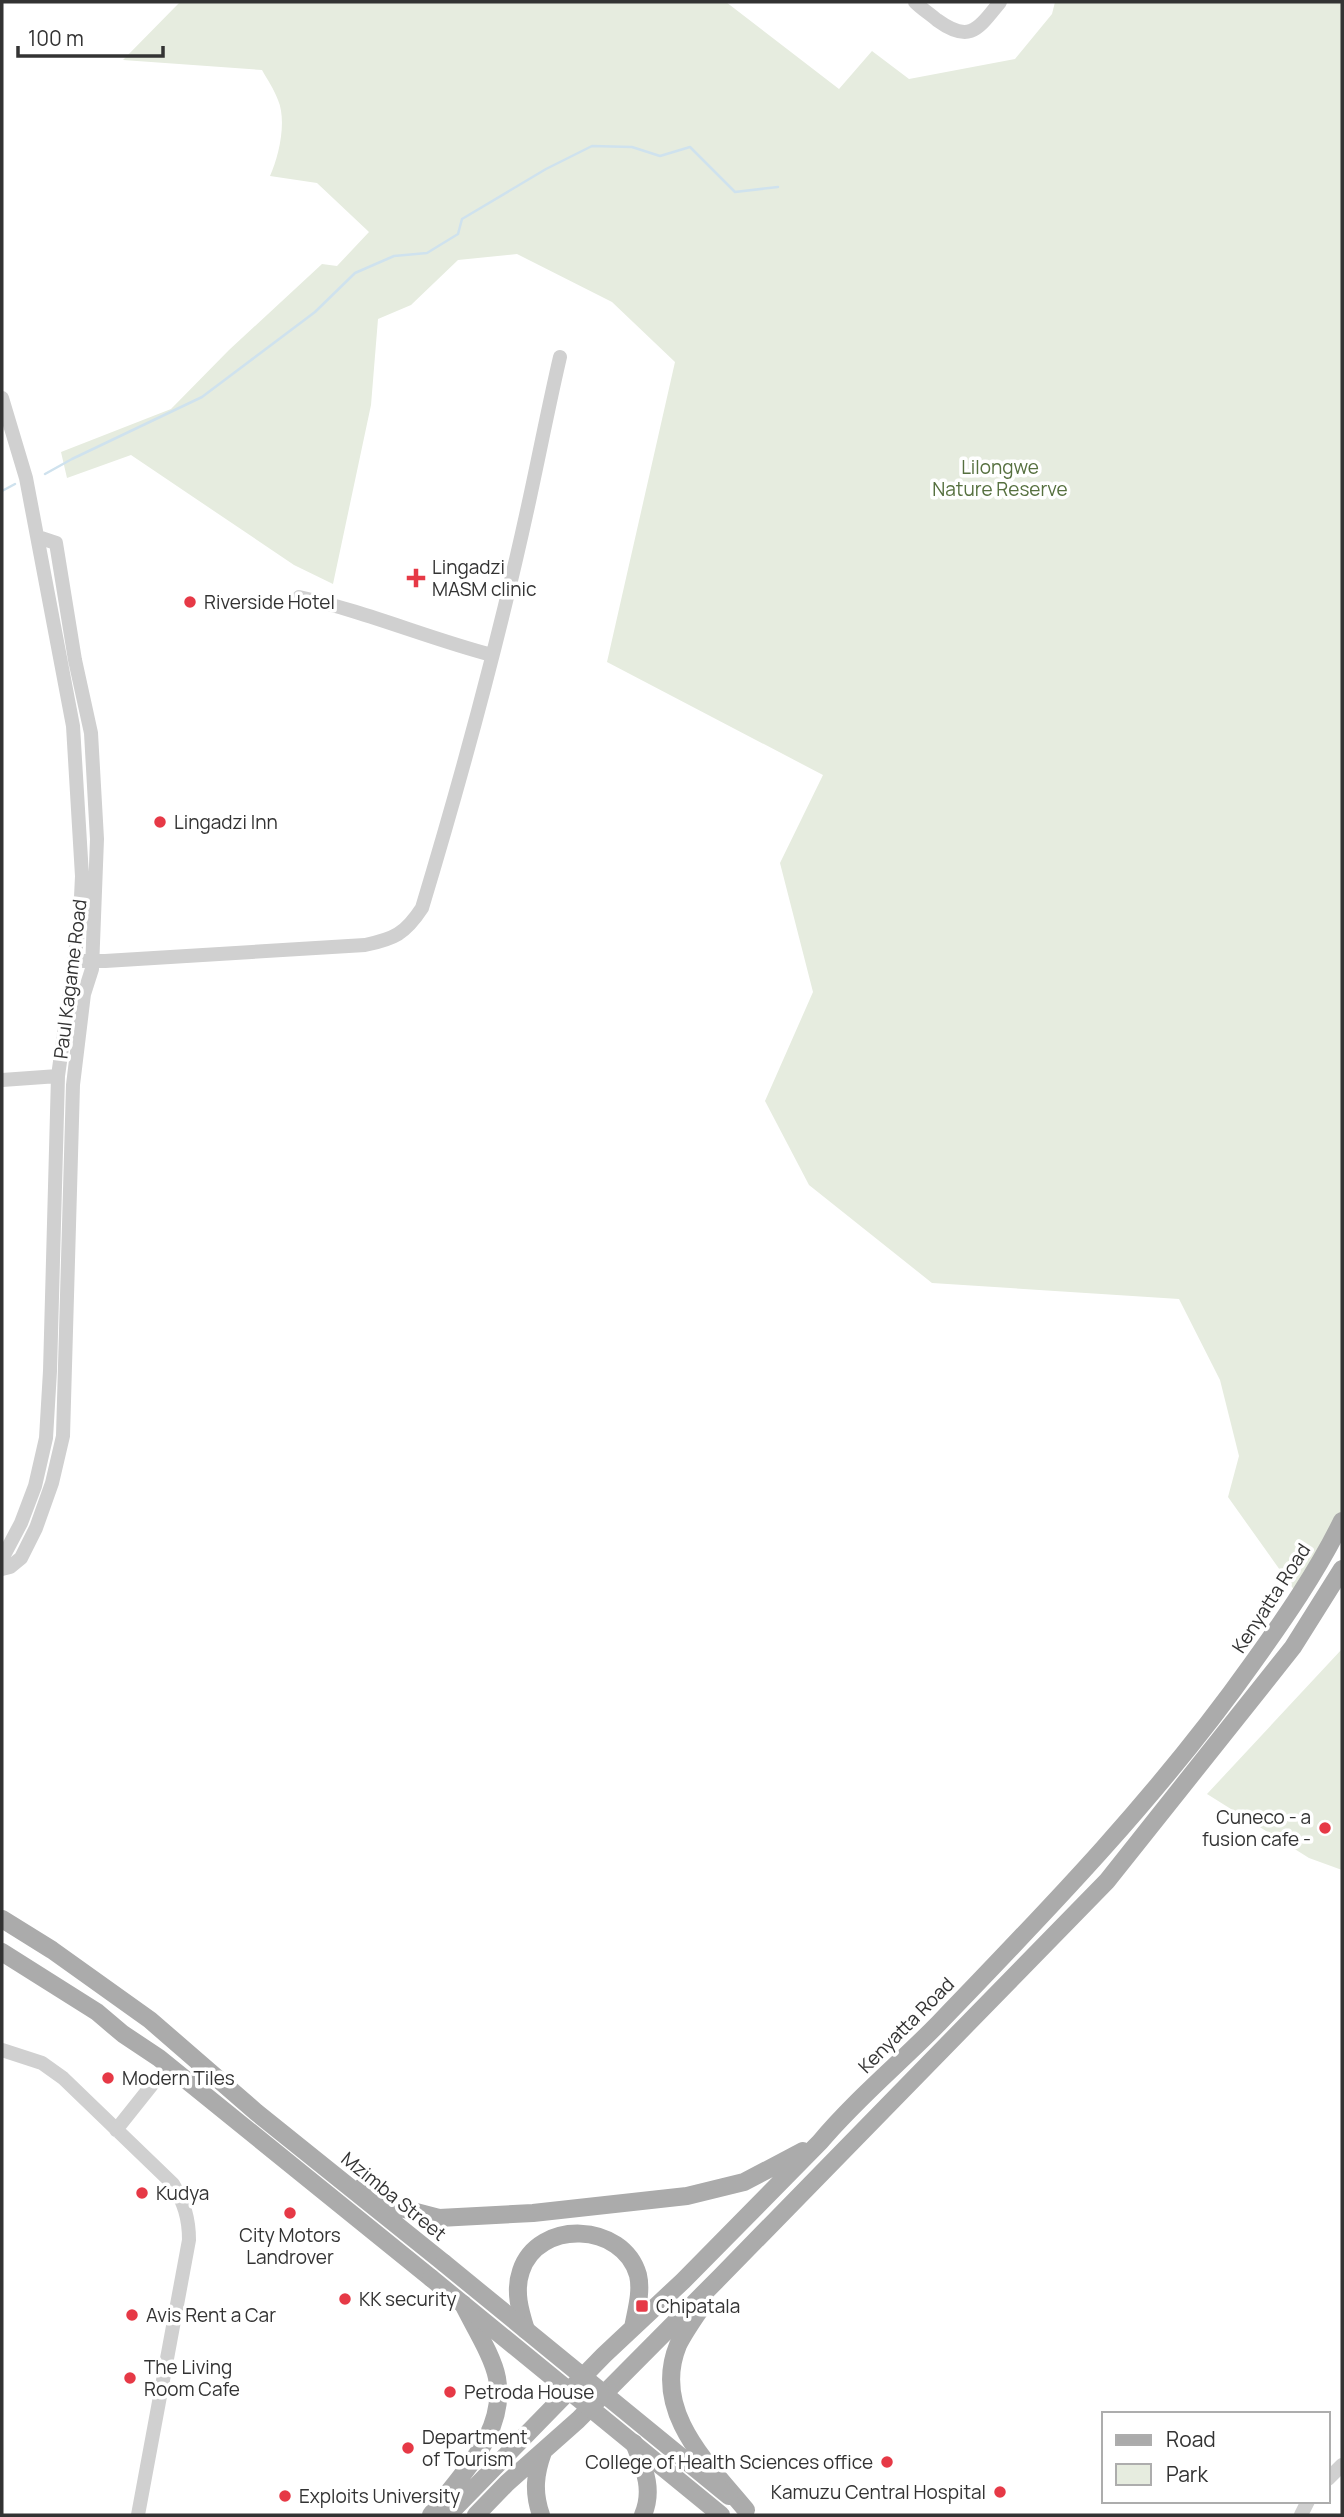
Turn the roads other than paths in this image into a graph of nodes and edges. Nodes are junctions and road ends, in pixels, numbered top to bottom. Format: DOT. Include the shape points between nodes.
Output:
graph roads {
  1 [pos="915,2"];
  2 [pos="1000,2"];
  3 [pos="560,357"];
  4 [pos="2,398"];
  5 [pos="9,436"];
  6 [pos="38,537"];
  7 [pos="299,597"];
  8 [pos="492,654"];
  9 [pos="74,960"];
  10 [pos="92,961"];
  11 [pos="58,1076"];
  12 [pos="2,1080"];
  13 [pos="1342,1521"];
  14 [pos="2,1559"];
  15 [pos="2,1569"];
  16 [pos="1340,1574"];
  17 [pos="2,1919"];
  18 [pos="2,1952"];
  19 [pos="2,2050"];
  20 [pos="167,2066"];
  21 [pos="116,2130"];
  22 [pos="294,2143"];
  23 [pos="820,2143"];
  24 [pos="720,2277"];
  25 [pos="463,2304"];
  26 [pos="633,2328"];
  27 [pos="526,2330"];
  28 [pos="634,2443"];
  29 [pos="544,2448"];
  30 [pos="749,2513"];
  31 [pos="138,2515"];
  32 [pos="431,2515"];
  33 [pos="448,2515"];
  34 [pos="477,2515"];
  35 [pos="541,2515"];
  36 [pos="643,2515"];
  37 [pos="721,2515"];
  1 -- 2 [label="street" via="954,32 964,33 986,20"];
  3 -- 8 [label="street"];
  4 -- 5 [label="street, Paul Kagame Road"];
  5 -- 6 [label="street, Paul Kagame Road"];
  6 -- 9 [label="street, Paul Kagame Road" via="77,777 82,876"];
  6 -- 10 [label="street" via="56,543 91,733 97,839"];
  7 -- 8 [label="street"];
  8 -- 10 [label="street" via="422,908 406,930 365,945"];
  9 -- 10 [label="street"];
  9 -- 11 [label="street, Paul Kagame Road"];
  10 -- 15 [label="street" via="73,1085 63,1436 36,1528 21,1558"];
  11 -- 12 [label="street"];
  11 -- 14 [label="street, Paul Kagame Road" via="46,1438 35,1486"];
  13 -- 23 [label="main road, Kenyatta Road" via="1318,1569 1188,1750 1100,1853"];
  16 -- 24 [label="main road" via="1293,1647 1107,1881"];
  17 -- 22 [label="main road, Mzimba Street" via="150,2020"];
  18 -- 20 [label="main road" via="97,2012"];
  19 -- 21 [label="street" via="42,2063"];
  20 -- 21 [label="street"];
  20 -- 25 [label="main road, bridge"];
  21 -- 31 [label="street" via="173,2184 189,2223"];
  22 -- 23 [label="main road" via="397,2207 439,2218 687,2196 744,2182"];
  22 -- 27 [label="main road, Mzimba Street, bridge"];
  23 -- 26 [label="main road, Kenyatta Road"];
  24 -- 29 [label="main road" via="578,2420"];
  24 -- 30 [label="main road" via="679,2345 672,2367 673,2390 678,2418 691,2444"];
  25 -- 28 [label="main road, bridge"];
  25 -- 32 [label="main road" via="497,2377 495,2423"];
  26 -- 27 [label="main road" via="639,2296 638,2275 630,2259 615,2244 583,2232 544,2243 530,2255 517,2291"];
  26 -- 33 [label="main road, Kenyatta Road"];
  27 -- 30 [label="main road, Mzimba Street, bridge"];
  28 -- 36 [label="main road" via="650,2490"];
  28 -- 37 [label="main road, bridge"];
  29 -- 34 [label="main road"];
  29 -- 35 [label="main road" via="535,2491"];
}
